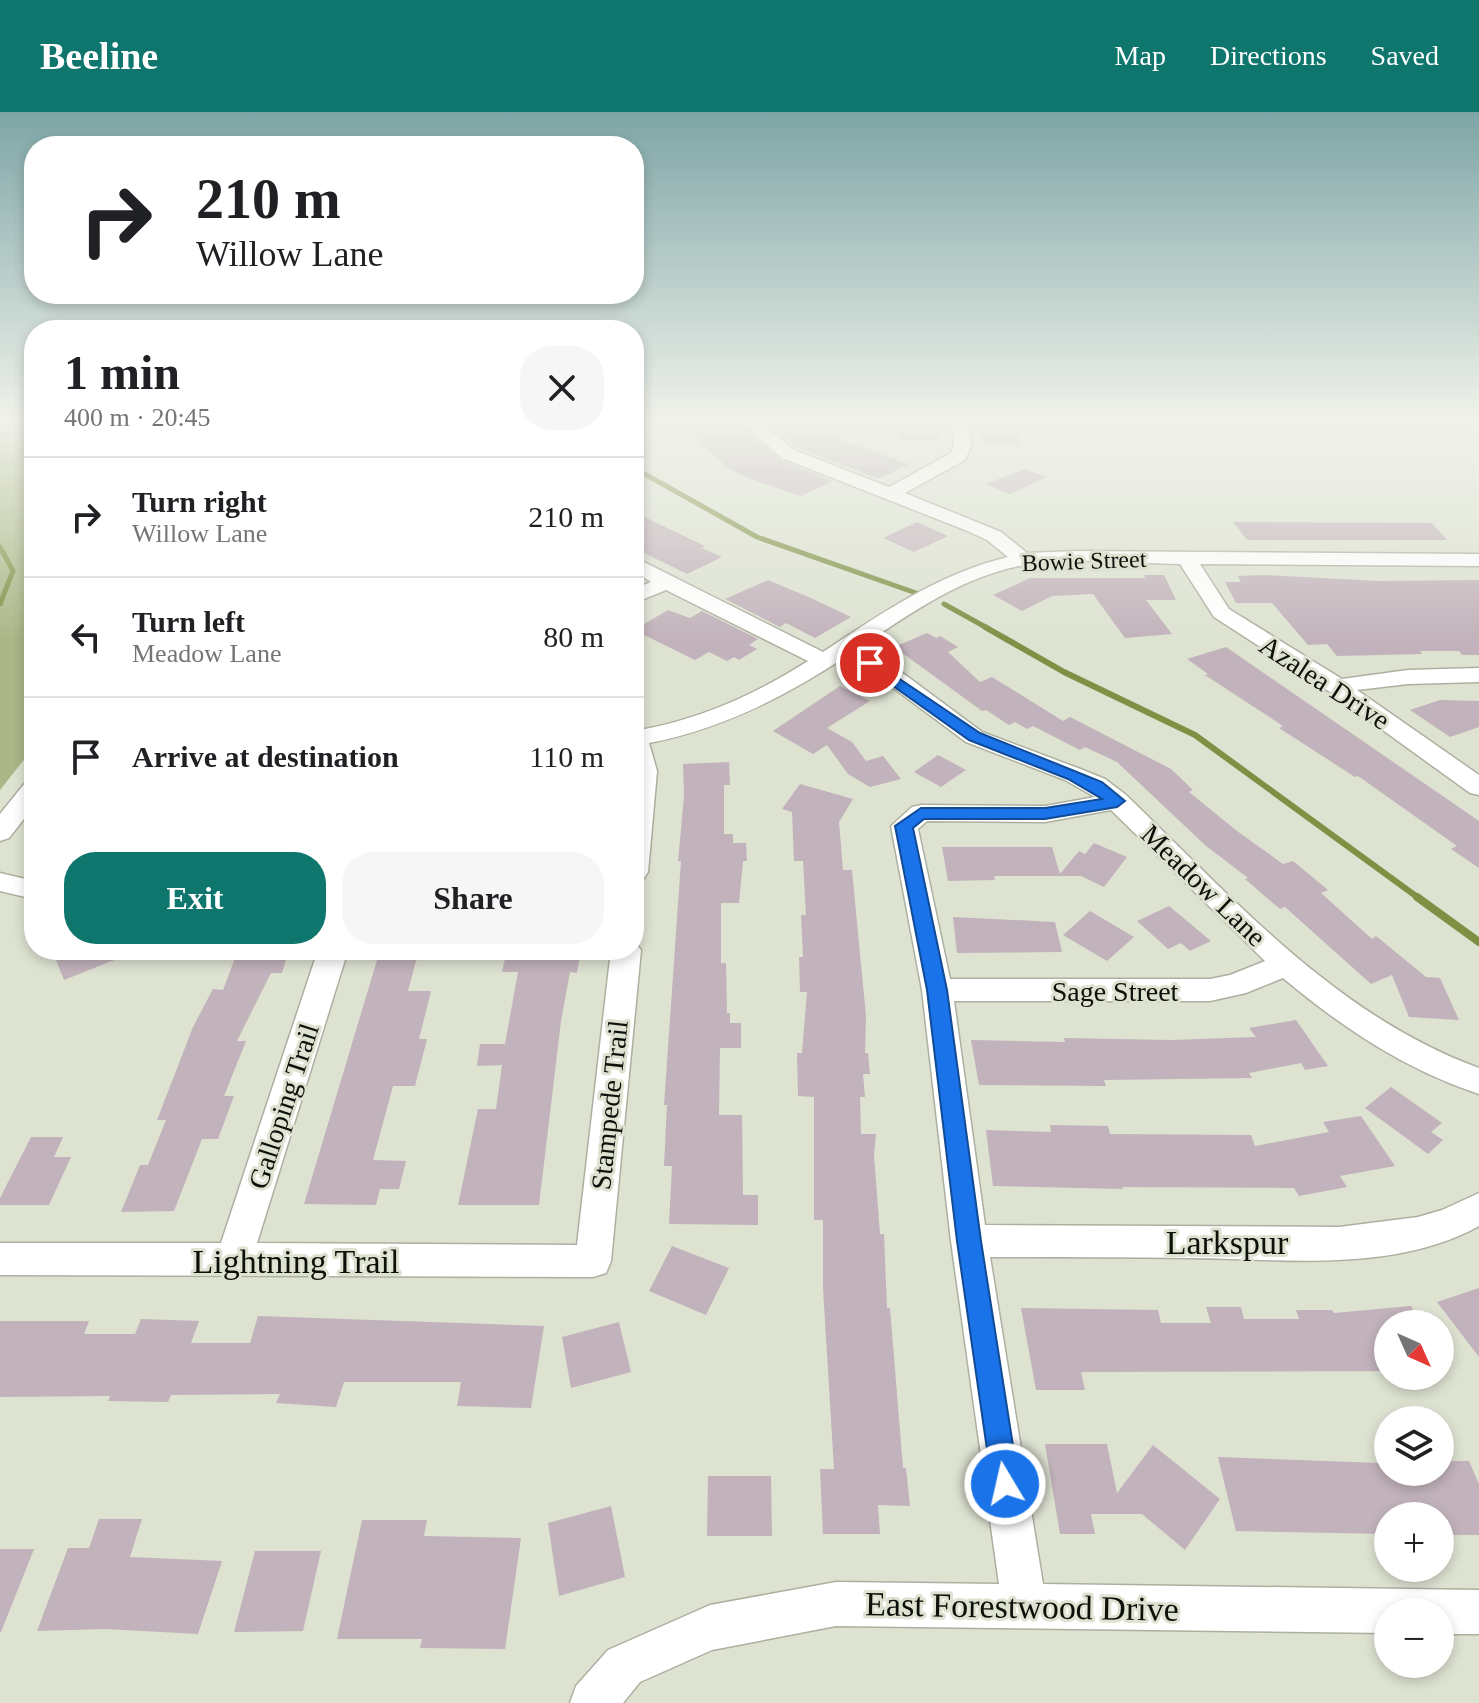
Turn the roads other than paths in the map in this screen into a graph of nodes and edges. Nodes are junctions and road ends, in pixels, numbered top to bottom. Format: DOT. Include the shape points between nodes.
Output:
graph roads {
  1 [pos="893,495"];
  2 [pos="1023,560"];
  3 [pos="1188,560"];
  4 [pos="1479,560"];
  5 [pos="644,569"];
  6 [pos="667,582"];
  7 [pos="644,592"];
  8 [pos="833,654"];
  9 [pos="1479,675"];
  10 [pos="1338,687"];
  11 [pos="644,736"];
  12 [pos="1479,787"];
  13 [pos="1117,801"];
  14 [pos="24,802"];
  15 [pos="0,832"];
  16 [pos="0,882"];
  17 [pos="24,888"];
  18 [pos="330,960"];
  19 [pos="625,960"];
  20 [pos="1287,964"];
  21 [pos="937,990"];
  22 [pos="1479,1081"];
  23 [pos="1479,1208"];
  24 [pos="969,1241"];
  25 [pos="0,1259"];
  26 [pos="233,1261"];
  27 [pos="593,1261"];
  28 [pos="1024,1606"];
  29 [pos="1479,1612"];
  30 [pos="593,1703"];
  1 -- 2 [label="street" via="994,536"];
  2 -- 3 [label="street, Bowie Street"];
  2 -- 8 [label="street, Bowie Street" via="918,600"];
  3 -- 4 [label="street, Bowie Street"];
  3 -- 10 [label="street, Azalea Drive" via="1221,613"];
  5 -- 6 [label="street, Meadow Lane"];
  6 -- 7 [label="street"];
  6 -- 8 [label="street, Meadow Lane"];
  8 -- 11 [label="street, Bowie Street" via="774,691 706,719"];
  8 -- 13 [label="street, Meadow Lane" via="896,679 974,737 1085,780"];
  9 -- 10 [label="street" via="1376,678"];
  10 -- 12 [label="street, Azalea Drive"];
  13 -- 20 [label="street, Meadow Lane"];
  13 -- 21 [label="street" via="1045,814 941,811 908,820 904,826"];
  14 -- 15 [label="street"];
  16 -- 17 [label="street"];
  18 -- 26 [label="street, Galloping Trail"];
  19 -- 27 [label="street, Stampede Trail"];
  20 -- 21 [label="street, Sage Street" via="1210,990"];
  20 -- 22 [label="street, Meadow Lane" via="1401,1048"];
  21 -- 24 [label="street"];
  23 -- 24 [label="street, Larkspur" via="1427,1232 1335,1243"];
  24 -- 28 [label="street"];
  25 -- 26 [label="street, Lightning Trail"];
  26 -- 27 [label="street, Lightning Trail"];
  28 -- 29 [label="street, East Forestwood Drive"];
  28 -- 30 [label="street, East Forestwood Drive" via="836,1604 710,1628 624,1666"];
}
